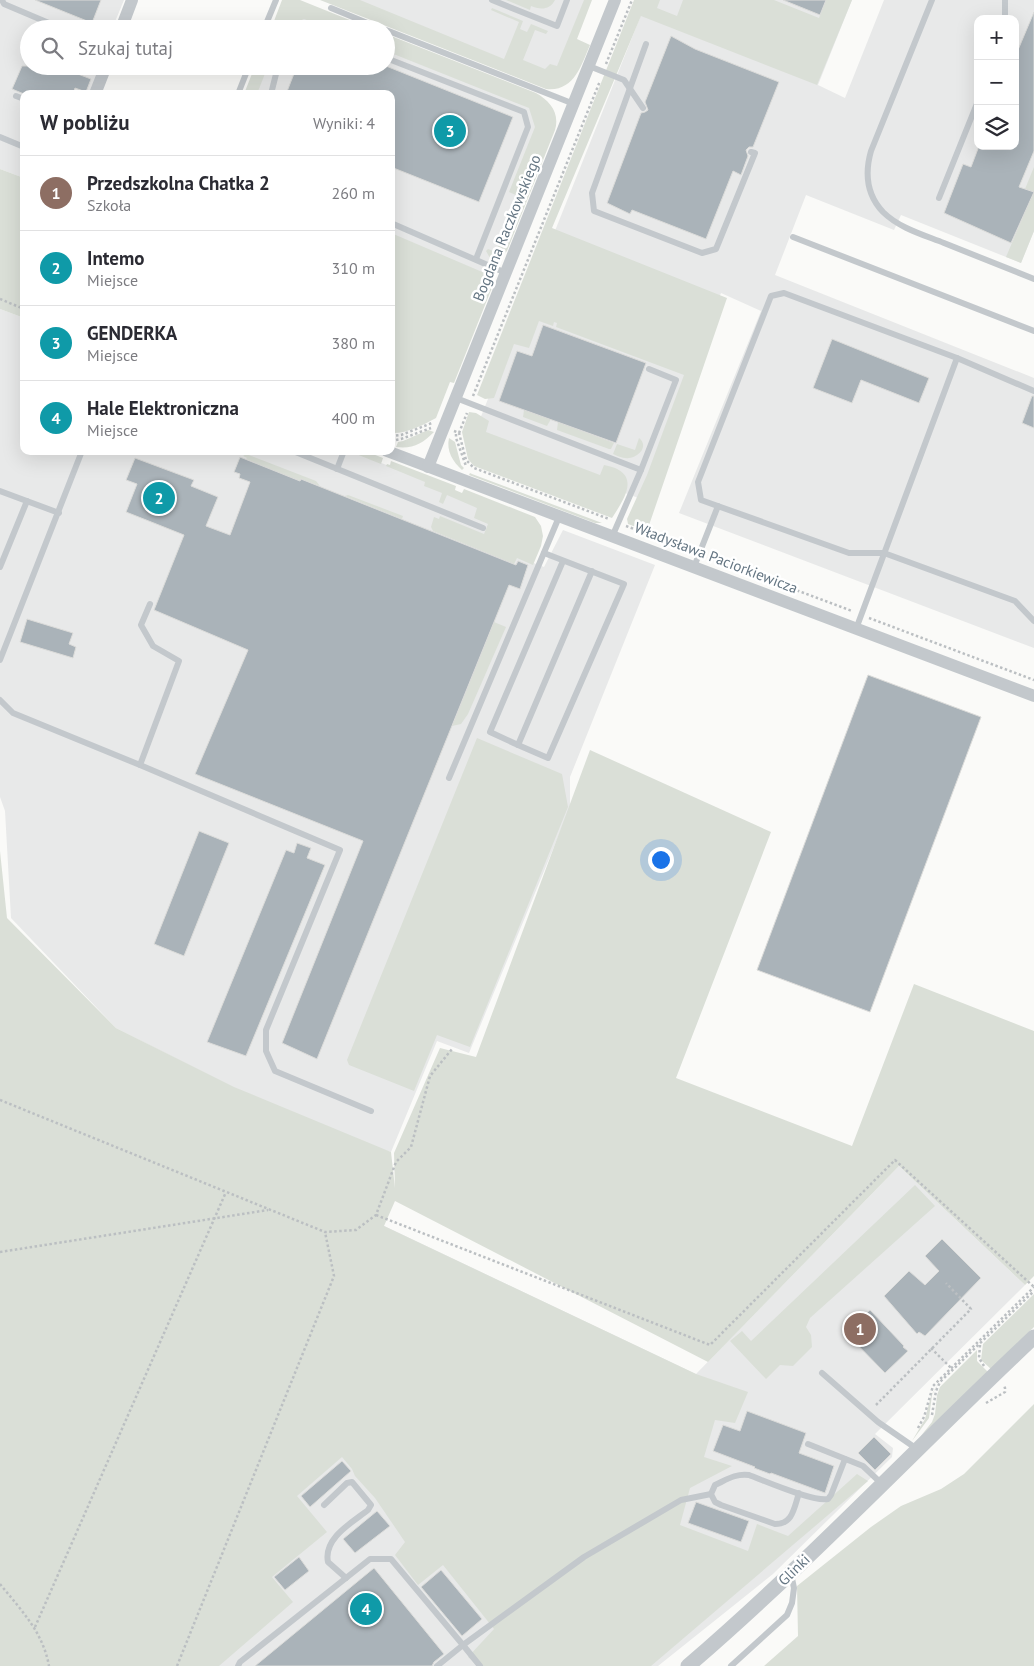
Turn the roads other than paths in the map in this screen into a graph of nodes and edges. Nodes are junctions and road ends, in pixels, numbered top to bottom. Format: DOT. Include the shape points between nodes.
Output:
graph roads {
  1 [pos="2,0"];
  2 [pos="132,0"];
  3 [pos="276,0"];
  4 [pos="492,0"];
  5 [pos="567,0"];
  6 [pos="615,0"];
  7 [pos="932,0"];
  8 [pos="1005,0"];
  9 [pos="331,8"];
  10 [pos="1005,15"];
  11 [pos="42,20"];
  12 [pos="124,20"];
  13 [pos="268,20"];
  14 [pos="360,20"];
  15 [pos="395,34"];
  16 [pos="646,44"];
  17 [pos="395,62"];
  18 [pos="589,66"];
  19 [pos="102,75"];
  20 [pos="245,75"];
  21 [pos="276,75"];
  22 [pos="97,90"];
  23 [pos="240,90"];
  24 [pos="272,90"];
  25 [pos="630,91"];
  26 [pos="16,96"];
  27 [pos="20,98"];
  28 [pos="574,104"];
  29 [pos="976,105"];
  30 [pos="643,108"];
  31 [pos="0,138"];
  32 [pos="20,146"];
  33 [pos="752,152"];
  34 [pos="939,198"];
  35 [pos="395,225"];
  36 [pos="793,237"];
  37 [pos="476,260"];
  38 [pos="506,273"];
  39 [pos="1034,279"];
  40 [pos="1034,331"];
  41 [pos="957,358"];
  42 [pos="649,369"];
  43 [pos="1034,391"];
  44 [pos="456,398"];
  45 [pos="395,454"];
  46 [pos="80,455"];
  47 [pos="303,455"];
  48 [pos="342,455"];
  49 [pos="428,467"];
  50 [pos="337,469"];
  51 [pos="641,470"];
  52 [pos="0,491"];
  53 [pos="26,501"];
  54 [pos="718,506"];
  55 [pos="58,513"];
  56 [pos="559,517"];
  57 [pos="483,528"];
  58 [pos="612,537"];
  59 [pos="544,553"];
  60 [pos="884,553"];
  61 [pos="563,560"];
  62 [pos="0,566"];
  63 [pos="694,567"];
  64 [pos="592,571"];
  65 [pos="150,604"];
  66 [pos="1034,621"];
  67 [pos="856,629"];
  68 [pos="3,645"];
  69 [pos="0,660"];
  70 [pos="1034,696"];
  71 [pos="0,700"];
  72 [pos="518,745"];
  73 [pos="140,765"];
  74 [pos="449,778"];
  75 [pos="371,1111"];
  76 [pos="1034,1337"];
  77 [pos="822,1373"];
  78 [pos="808,1444"];
  79 [pos="913,1446"];
  80 [pos="845,1459"];
  81 [pos="882,1484"];
  82 [pos="799,1493"];
  83 [pos="711,1494"];
  84 [pos="324,1506"];
  85 [pos="791,1573"];
  86 [pos="346,1578"];
  87 [pos="463,1645"];
  88 [pos="238,1666"];
  89 [pos="436,1666"];
  90 [pos="480,1666"];
  91 [pos="688,1666"];
  92 [pos="731,1666"];
  1 -- 11 [label="lane" via="4,4"];
  2 -- 12 [label="street"];
  3 -- 13 [label="lane"];
  4 -- 5 [label="lane" via="557,26"];
  6 -- 18 [label="street, Bogdana Raczkowskiego"];
  7 -- 39 [label="lane" via="871,151 867,166 871,192 884,213 904,226"];
  8 -- 10 [label="lane"];
  9 -- 14 [label="lane"];
  15 -- 28 [label="lane"];
  16 -- 25 [label="lane"];
  17 -- 37 [label="lane" via="524,112 528,127"];
  18 -- 25 [label="lane" via="624,80"];
  18 -- 28 [label="street, Bogdana Raczkowskiego"];
  19 -- 22 [label="street"];
  20 -- 23 [label="lane"];
  21 -- 24 [label="lane"];
  25 -- 30 [label="lane"];
  25 -- 33 [label="lane" via="592,193 594,211 702,253 716,249 756,153"];
  26 -- 27 [label="lane"];
  28 -- 38 [label="street, Bogdana Raczkowskiego"];
  29 -- 34 [label="lane"];
  31 -- 32 [label="lane"];
  35 -- 37 [label="lane"];
  36 -- 40 [label="lane"];
  37 -- 38 [label="lane"];
  38 -- 44 [label="street, Bogdana Raczkowskiego"];
  41 -- 43 [label="lane"];
  41 -- 54 [label="lane" via="784,293 771,296 698,482 701,500"];
  41 -- 60 [label="lane"];
  42 -- 51 [label="lane" via="676,380"];
  44 -- 49 [label="street, Bogdana Raczkowskiego" via="439,428"];
  44 -- 51 [label="lane"];
  45 -- 49 [label="street, Władysława Paciorkiewicza"];
  46 -- 55 [label="lane"];
  47 -- 50 [label="lane"];
  48 -- 50 [label="lane"];
  49 -- 56 [label="street, Władysława Paciorkiewicza"];
  50 -- 57 [label="lane"];
  51 -- 58 [label="lane"];
  52 -- 53 [label="lane"];
  53 -- 55 [label="lane"];
  53 -- 62 [label="lane"];
  54 -- 60 [label="lane" via="849,553"];
  54 -- 63 [label="lane"];
  55 -- 68 [label="lane"];
  56 -- 58 [label="street, Władysława Paciorkiewicza"];
  56 -- 59 [label="lane"];
  58 -- 63 [label="street, Władysława Paciorkiewicza"];
  59 -- 61 [label="lane"];
  59 -- 74 [label="lane"];
  60 -- 66 [label="lane" via="1015,601"];
  60 -- 67 [label="lane"];
  61 -- 64 [label="lane"];
  61 -- 72 [label="lane" via="490,732"];
  63 -- 67 [label="street, Władysława Paciorkiewicza"];
  64 -- 72 [label="lane"];
  64 -- 72 [label="lane" via="624,584 548,758"];
  65 -- 73 [label="lane" via="141,625 153,646 179,661"];
  67 -- 70 [label="street, Władysława Paciorkiewicza"];
  68 -- 69 [label="lane"];
  71 -- 73 [label="lane" via="13,713"];
  73 -- 75 [label="lane" via="340,850 266,1030 266,1051 275,1071"];
  76 -- 79 [label="street, Glinki"];
  77 -- 79 [label="lane" via="878,1422"];
  78 -- 80 [label="lane"];
  79 -- 81 [label="street, Glinki" via="897,1470"];
  80 -- 81 [label="lane" via="863,1466"];
  80 -- 82 [label="lane" via="828,1499 818,1500"];
  81 -- 85 [label="street, Glinki"];
  82 -- 83 [label="lane" via="743,1474 715,1485"];
  82 -- 83 [label="lane" via="791,1517 782,1524 721,1505"];
  83 -- 87 [label="lane" via="681,1500 584,1557"];
  84 -- 86 [label="lane" via="352,1482 371,1505 335,1537 328,1552 328,1562"];
  85 -- 91 [label="street, Glinki"];
  85 -- 92 [label="lane" via="794,1588 787,1615"];
  86 -- 87 [label="lane" via="370,1559 391,1559"];
  86 -- 88 [label="lane"];
  87 -- 89 [label="lane"];
  87 -- 90 [label="lane"];
}
